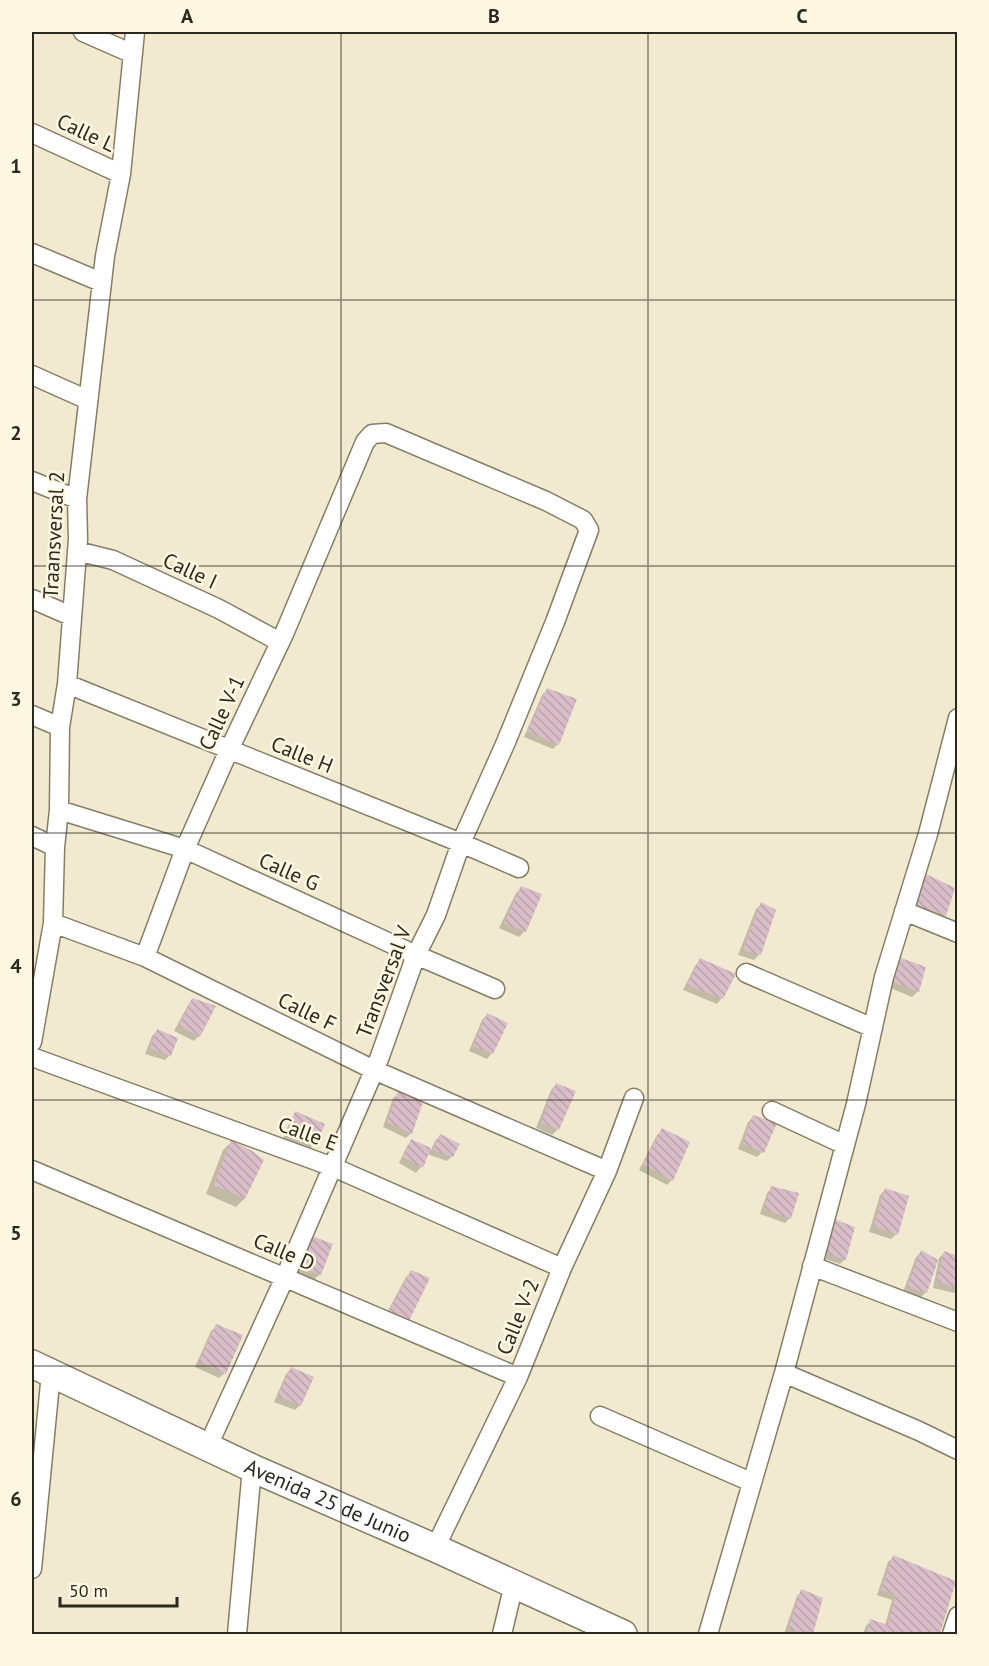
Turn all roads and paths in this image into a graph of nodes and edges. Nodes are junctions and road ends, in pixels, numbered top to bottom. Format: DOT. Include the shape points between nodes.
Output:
graph roads {
  1 [pos="83,32"];
  2 [pos="135,32"];
  3 [pos="133,54"];
  4 [pos="32,133"];
  5 [pos="121,174"];
  6 [pos="32,253"];
  7 [pos="101,282"];
  8 [pos="32,375"];
  9 [pos="88,400"];
  10 [pos="32,481"];
  11 [pos="76,499"];
  12 [pos="589,530"];
  13 [pos="77,551"];
  14 [pos="32,599"];
  15 [pos="71,616"];
  16 [pos="280,642"];
  17 [pos="67,684"];
  18 [pos="32,715"];
  19 [pos="957,718"];
  20 [pos="60,727"];
  21 [pos="229,750"];
  22 [pos="59,810"];
  23 [pos="32,836"];
  24 [pos="461,843"];
  25 [pos="55,847"];
  26 [pos="185,849"];
  27 [pos="519,868"];
  28 [pos="904,911"];
  29 [pos="53,923"];
  30 [pos="957,933"];
  31 [pos="40,949"];
  32 [pos="416,955"];
  33 [pos="145,957"];
  34 [pos="746,973"];
  35 [pos="495,989"];
  36 [pos="873,1029"];
  37 [pos="32,1042"];
  38 [pos="32,1057"];
  39 [pos="374,1070"];
  40 [pos="634,1098"];
  41 [pos="772,1111"];
  42 [pos="845,1144"];
  43 [pos="333,1167"];
  44 [pos="32,1170"];
  45 [pos="607,1171"];
  46 [pos="812,1266"];
  47 [pos="562,1268"];
  48 [pos="285,1277"];
  49 [pos="957,1322"];
  50 [pos="41,1369"];
  51 [pos="784,1373"];
  52 [pos="518,1377"];
  53 [pos="600,1416"];
  54 [pos="208,1446"];
  55 [pos="957,1450"];
  56 [pos="252,1467"];
  57 [pos="751,1482"];
  58 [pos="435,1548"];
  59 [pos="32,1569"];
  60 [pos="514,1584"];
  61 [pos="957,1616"];
  62 [pos="237,1635"];
  63 [pos="502,1635"];
  64 [pos="623,1635"];
  65 [pos="708,1635"];
  66 [pos="952,1635"];
  1 -- 3 [label="street"];
  2 -- 3 [label="street, Traansversal 2"];
  3 -- 5 [label="street, Traansversal 2"];
  4 -- 5 [label="street, Calle L"];
  5 -- 7 [label="street, Traansversal 2"];
  6 -- 7 [label="street"];
  7 -- 9 [label="street, Traansversal 2"];
  8 -- 9 [label="street"];
  9 -- 11 [label="street, Traansversal 2"];
  10 -- 11 [label="street"];
  11 -- 13 [label="street, Traansversal 2"];
  12 -- 16 [label="street, Calle V-1" via="583,520 546,501 386,433 372,434 365,442"];
  12 -- 24 [label="street, Transversal V" via="534,675"];
  13 -- 15 [label="street, Traansversal 2"];
  13 -- 16 [label="street, Calle I" via="113,560"];
  14 -- 15 [label="street"];
  15 -- 17 [label="street, Traansversal 2"];
  16 -- 21 [label="street, Calle V-1"];
  17 -- 20 [label="street, Traansversal 2"];
  17 -- 21 [label="street, Calle H"];
  18 -- 20 [label="street"];
  19 -- 28 [label="street"];
  20 -- 22 [label="street, Traansversal 2"];
  21 -- 24 [label="street, Calle H"];
  21 -- 26 [label="street, Calle V-1"];
  22 -- 25 [label="street, Traansversal 2"];
  22 -- 26 [label="street, Calle G"];
  23 -- 25 [label="street"];
  24 -- 27 [label="street, Calle H"];
  24 -- 32 [label="street, Transversal V" via="436,915"];
  25 -- 29 [label="street, Traansversal 2"];
  26 -- 32 [label="street, Calle G"];
  26 -- 33 [label="street, Calle V-1"];
  28 -- 30 [label="street"];
  28 -- 36 [label="street"];
  29 -- 31 [label="street, Traansversal 2"];
  29 -- 33 [label="street, Calle F"];
  31 -- 37 [label="street, Traansversal 2"];
  32 -- 35 [label="street, Calle G"];
  32 -- 39 [label="street, Transversal V"];
  33 -- 39 [label="street, Calle F"];
  34 -- 36 [label="street"];
  36 -- 42 [label="street"];
  38 -- 43 [label="street, Calle E"];
  39 -- 43 [label="street, Transversal V"];
  39 -- 45 [label="street, Calle F"];
  40 -- 45 [label="street, Calle V-2"];
  41 -- 42 [label="street"];
  42 -- 46 [label="street"];
  43 -- 47 [label="street, Calle E"];
  43 -- 48 [label="street, Transversal V"];
  44 -- 48 [label="street, Calle D"];
  45 -- 47 [label="street, Calle V-2"];
  46 -- 49 [label="street"];
  46 -- 51 [label="street"];
  47 -- 52 [label="street, Calle V-2"];
  48 -- 52 [label="street, Calle D"];
  48 -- 54 [label="street, Transversal V"];
  50 -- 54 [label="highway, Avenida 25 de Junio"];
  50 -- 59 [label="street"];
  51 -- 55 [label="street"];
  51 -- 57 [label="street"];
  52 -- 58 [label="street, Calle V-2"];
  53 -- 57 [label="street"];
  54 -- 56 [label="highway, Avenida 25 de Junio"];
  56 -- 58 [label="highway, Avenida 25 de Junio"];
  56 -- 62 [label="street"];
  57 -- 65 [label="street"];
  58 -- 60 [label="highway, Avenida 25 de Junio"];
  60 -- 63 [label="street"];
  60 -- 64 [label="highway, Avenida 25 de Junio"];
  61 -- 66 [label="street"];
}
